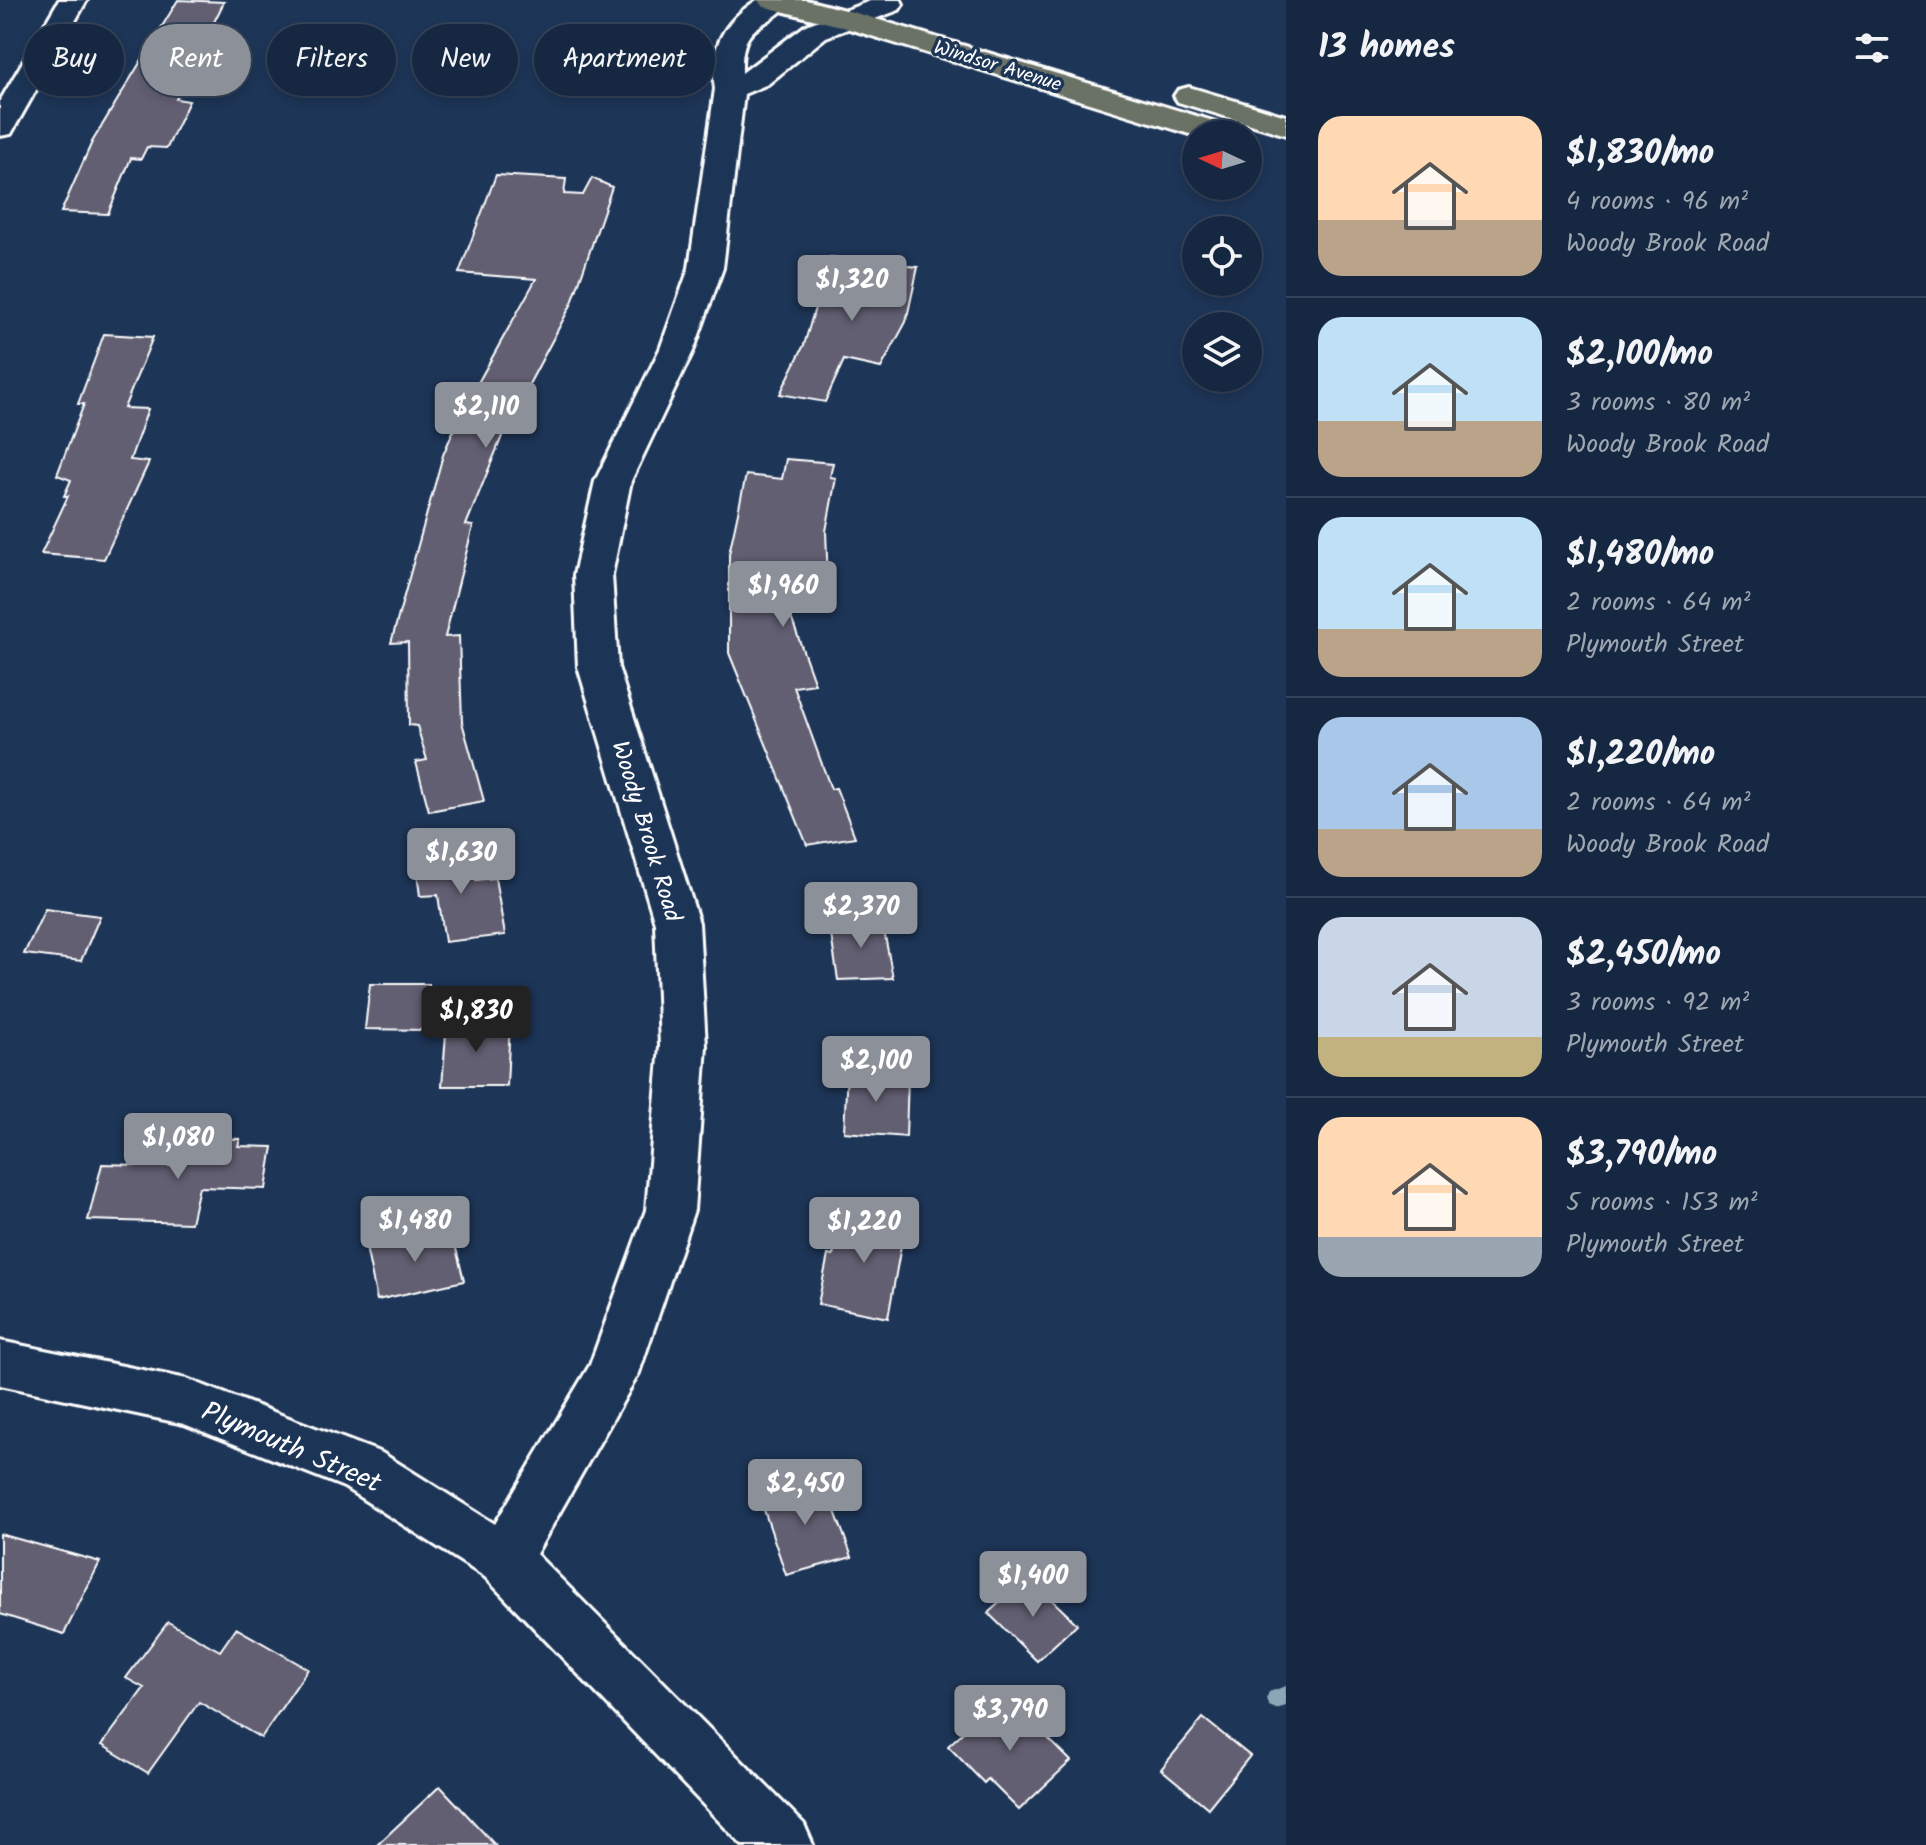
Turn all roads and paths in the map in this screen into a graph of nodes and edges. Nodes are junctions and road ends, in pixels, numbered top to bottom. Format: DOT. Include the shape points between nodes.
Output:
graph roads {
  1 [pos="73,0"];
  2 [pos="775,0"];
  3 [pos="880,2"];
  4 [pos="846,19"];
  5 [pos="730,89"];
  6 [pos="1182,122"];
  7 [pos="1286,126"];
  8 [pos="0,127"];
  9 [pos="1262,146"];
  10 [pos="1286,154"];
  11 [pos="0,1363"];
  12 [pos="504,1559"];
  13 [pos="783,1845"];
  1 -- 8 [label="street"];
  2 -- 4 [label="main road, Windsor Avenue"];
  2 -- 5 [label="street, Woody Brook Road" via="748,17 729,45 725,68"];
  3 -- 4 [label="street"];
  3 -- 7 [label="main road, Windsor Avenue"];
  4 -- 5 [label="street" via="816,31 757,78"];
  4 -- 6 [label="main road, Windsor Avenue"];
  5 -- 12 [label="street, Woody Brook Road" via="706,268 677,349 613,481 593,575 598,667 677,923 683,1046 670,1210 613,1373"];
  9 -- 10 [label="main road"];
  11 -- 12 [label="street, Plymouth Street" via="187,1402 349,1464"];
  12 -- 13 [label="street, Plymouth Street"];
}
